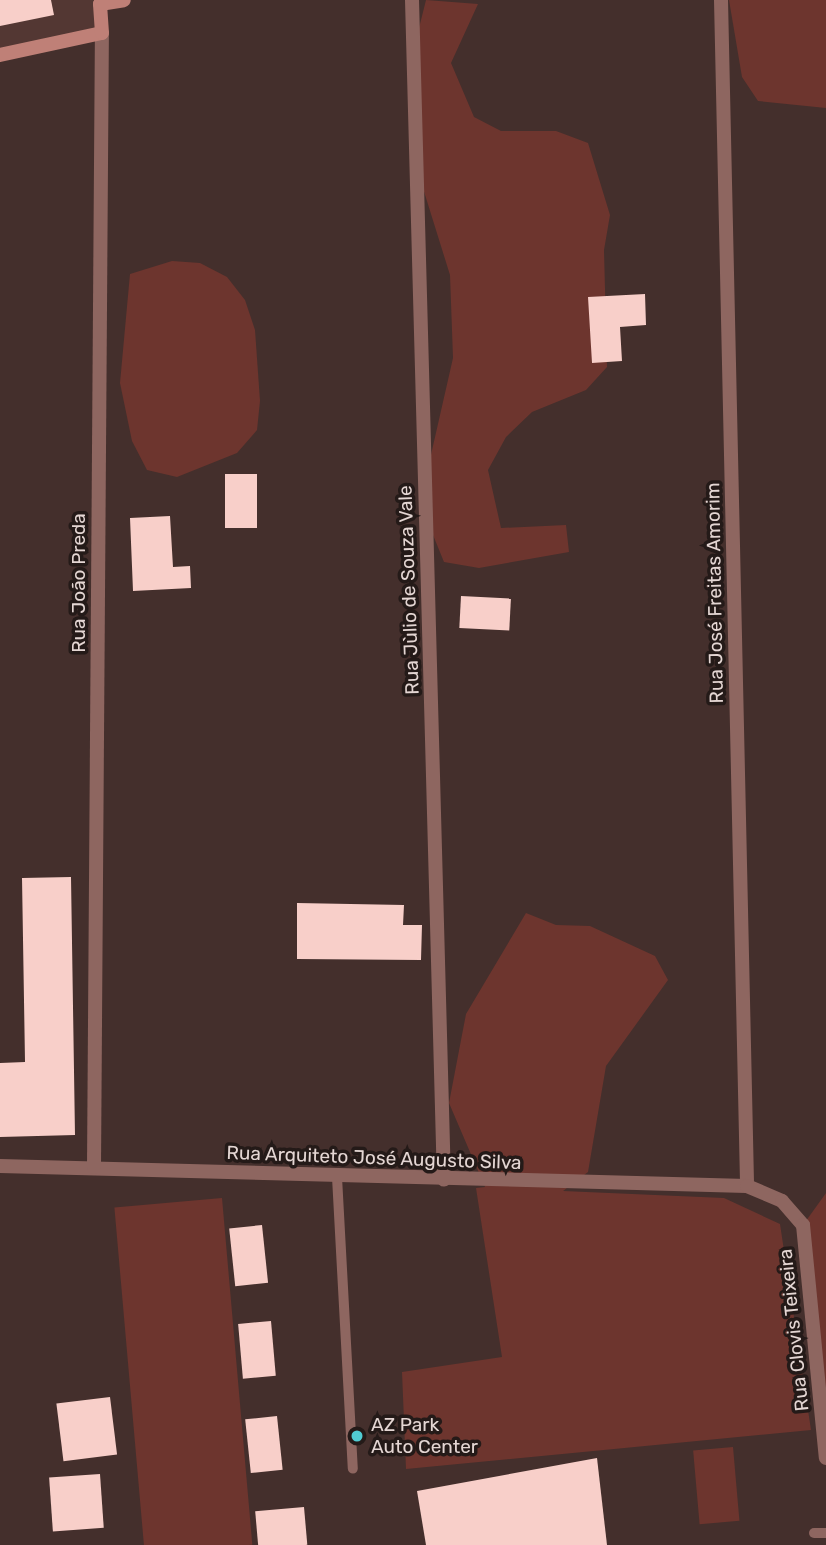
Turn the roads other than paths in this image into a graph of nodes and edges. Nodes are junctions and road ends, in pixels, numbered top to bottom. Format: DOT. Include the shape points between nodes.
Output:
graph roads {
  1 [pos="124,0"];
  2 [pos="412,0"];
  3 [pos="721,0"];
  4 [pos="100,2"];
  5 [pos="102,33"];
  6 [pos="0,55"];
  7 [pos="0,1166"];
  8 [pos="94,1167"];
  9 [pos="337,1177"];
  10 [pos="444,1180"];
  11 [pos="747,1186"];
  12 [pos="826,1458"];
  13 [pos="353,1469"];
  14 [pos="814,1533"];
  15 [pos="826,1533"];
  1 -- 4 [label="street"];
  2 -- 10 [label="street, Rua Jùlio de Souza Vale"];
  3 -- 11 [label="street, Rua José Freitas Amorim"];
  4 -- 5 [label="street, Rua João Preda"];
  5 -- 6 [label="street"];
  5 -- 8 [label="street, Rua João Preda"];
  7 -- 8 [label="street, Rua Arquiteto José Augusto Silva"];
  8 -- 9 [label="street, Rua Arquiteto José Augusto Silva"];
  9 -- 10 [label="street, Rua Arquiteto José Augusto Silva"];
  9 -- 13 [label="lane"];
  10 -- 11 [label="street, Rua Arquiteto José Augusto Silva"];
  11 -- 12 [label="street, Rua Clovis Teixeira" via="782,1201 803,1225"];
  14 -- 15 [label="lane"];
}
